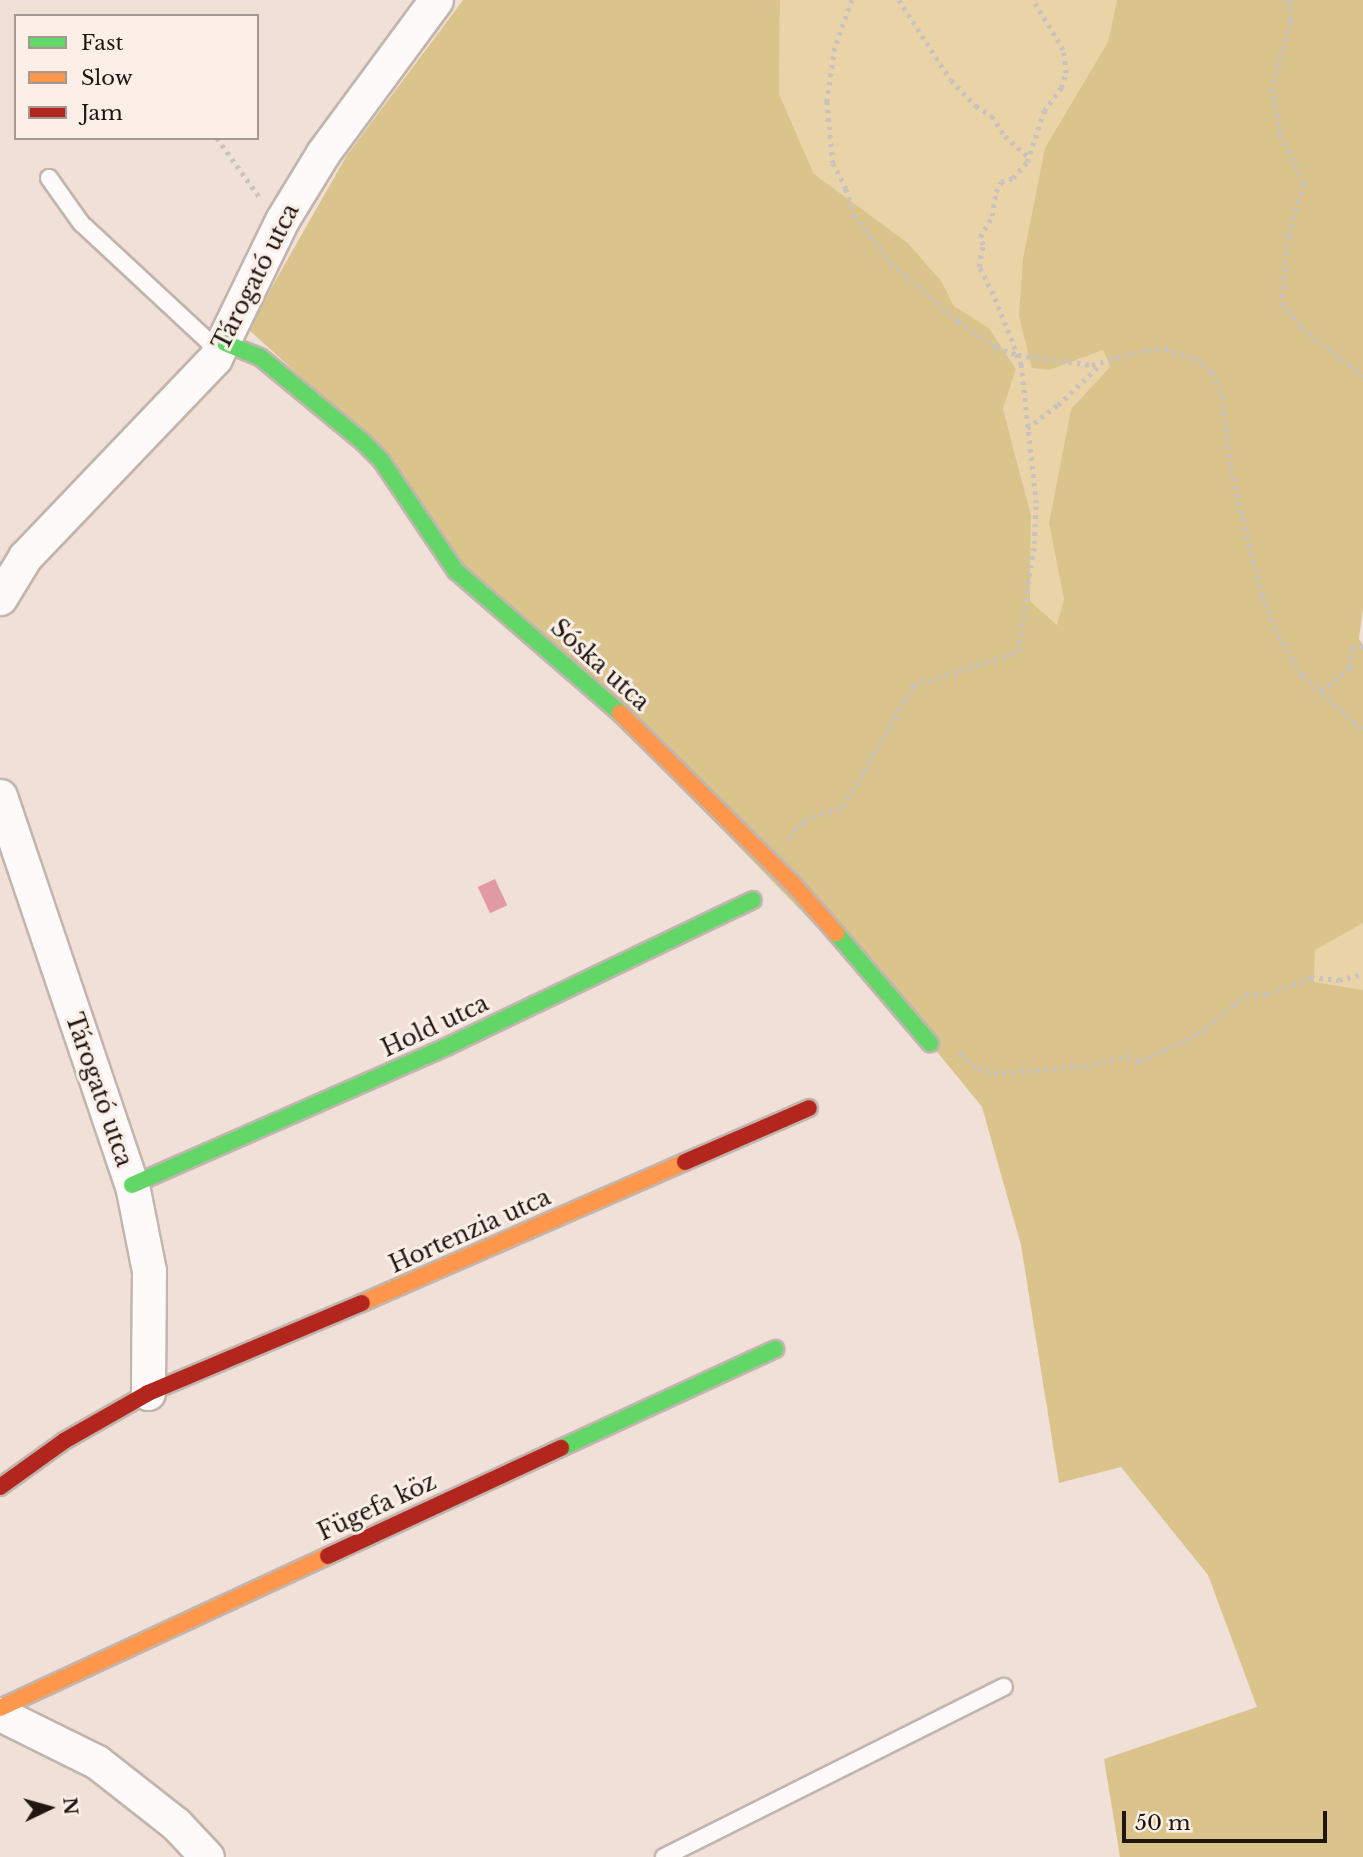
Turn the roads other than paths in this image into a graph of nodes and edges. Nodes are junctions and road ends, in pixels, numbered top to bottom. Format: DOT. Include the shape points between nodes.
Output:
graph roads {
  1 [pos="436,0"];
  2 [pos="49,178"];
  3 [pos="223,347"];
  4 [pos="0,598"];
  5 [pos="0,796"];
  6 [pos="753,900"];
  7 [pos="930,1043"];
  8 [pos="809,1108"];
  9 [pos="131,1185"];
  10 [pos="775,1349"];
  11 [pos="148,1393"];
  12 [pos="2,1479"];
  13 [pos="1004,1687"];
  14 [pos="0,1708"];
  15 [pos="0,1714"];
  16 [pos="206,1857"];
  17 [pos="664,1857"];
  1 -- 3 [label="street, Tárogató utca" via="323,153 280,225"];
  2 -- 3 [label="lane" via="81,223"];
  3 -- 4 [label="street, Tárogató utca" via="25,557"];
  3 -- 7 [label="street, Sóska utca" via="260,357 363,442 381,460 456,570 624,716 770,862"];
  5 -- 9 [label="street, Tárogató utca"];
  6 -- 9 [label="street, Hold utca" via="446,1047"];
  8 -- 11 [label="street, Hortenzia utca"];
  9 -- 11 [label="street, Tárogató utca" via="149,1271"];
  10 -- 14 [label="street, Fügefa köz"];
  11 -- 12 [label="street, Hortenzia utca"];
  13 -- 17 [label="lane"];
  15 -- 16 [label="street" via="97,1762 176,1824"];
}
